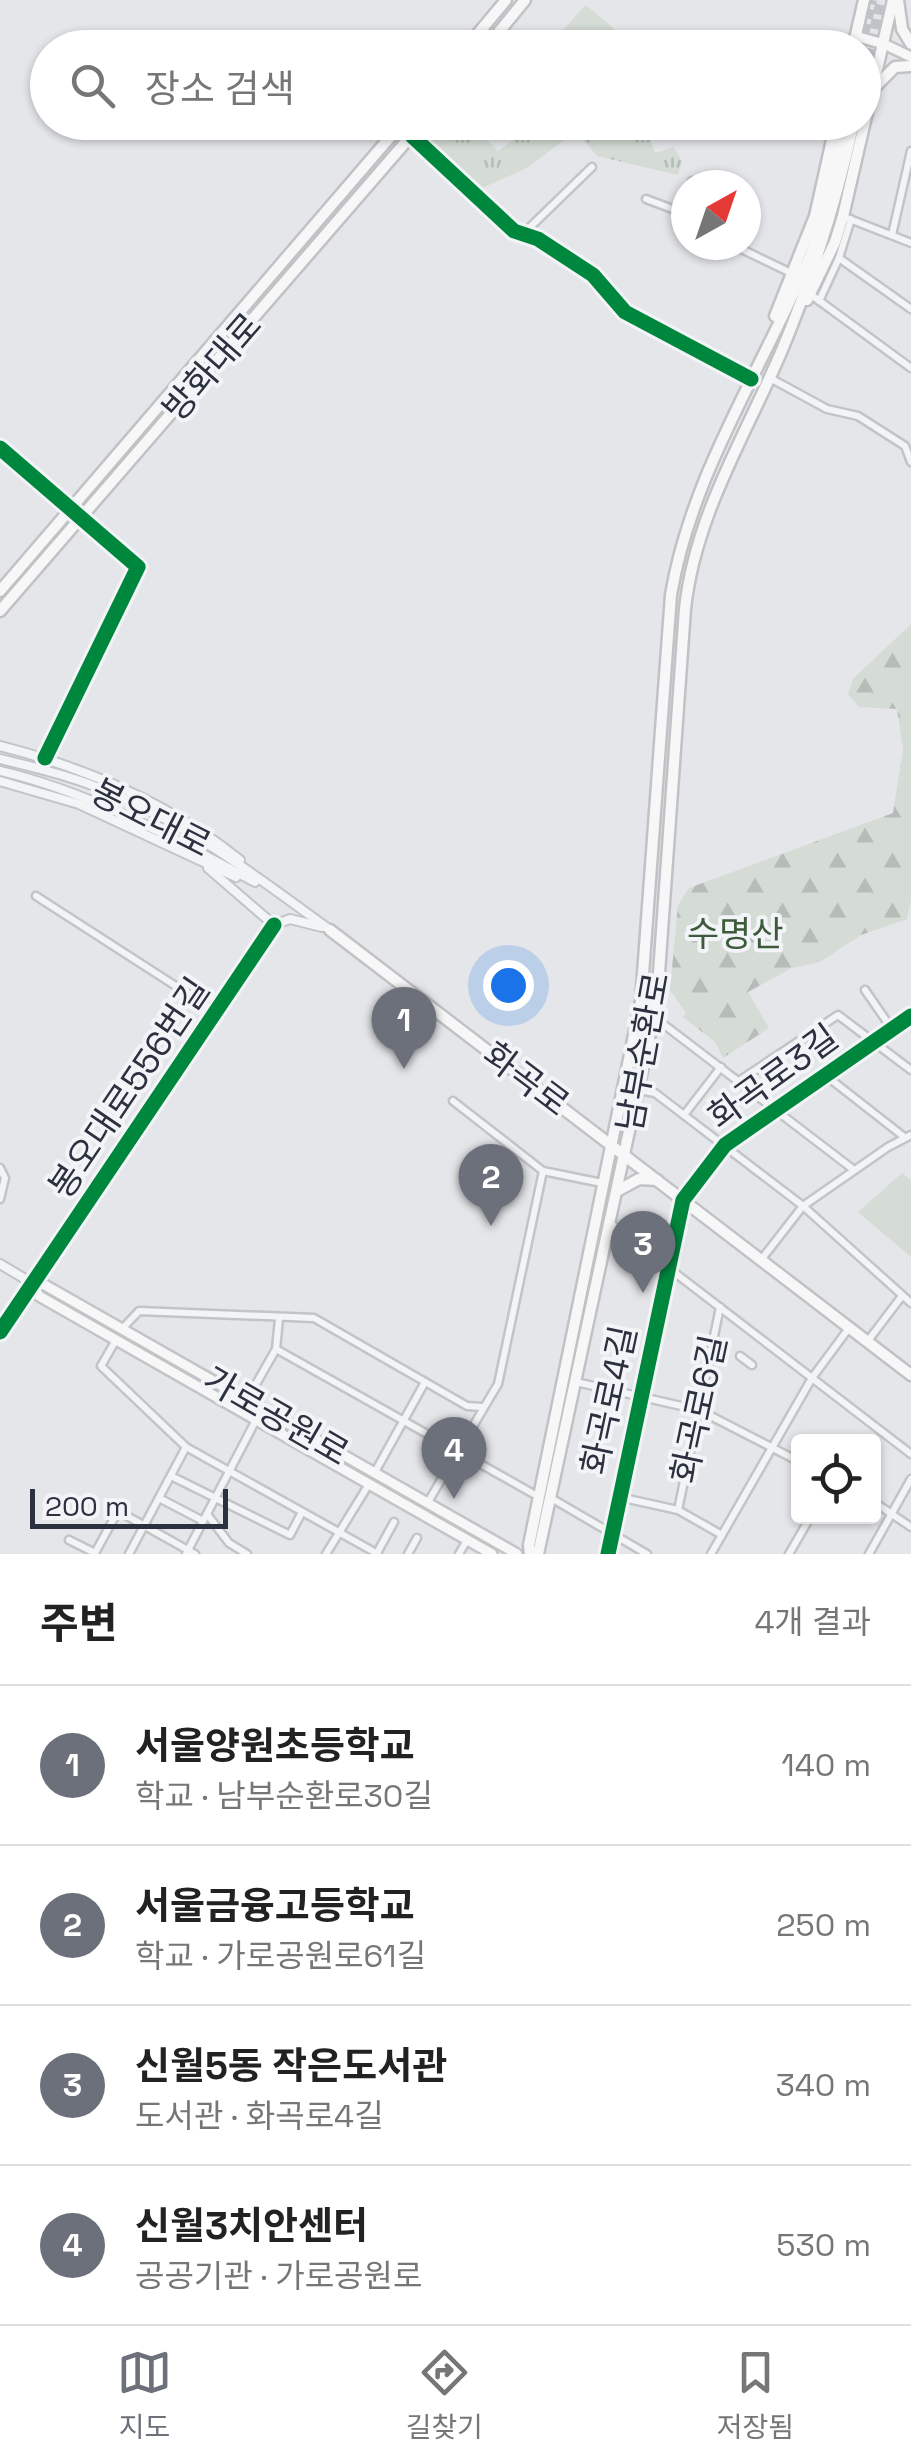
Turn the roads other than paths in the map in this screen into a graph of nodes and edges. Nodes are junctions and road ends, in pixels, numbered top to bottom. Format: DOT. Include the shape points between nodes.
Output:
graph roads {
  1 [pos="506,0"];
  2 [pos="525,0"];
  3 [pos="864,0"];
  4 [pos="896,0"];
  5 [pos="481,30"];
  6 [pos="501,30"];
  7 [pos="857,30"];
  8 [pos="881,44"];
  9 [pos="884,44"];
  10 [pos="911,44"];
  11 [pos="881,57"];
  12 [pos="911,57"];
  13 [pos="911,66"];
  14 [pos="881,82"];
  15 [pos="388,140"];
  16 [pos="409,140"];
  17 [pos="416,140"];
  18 [pos="832,140"];
  19 [pos="840,140"];
  20 [pos="850,140"];
  21 [pos="863,140"];
  22 [pos="911,151"];
  23 [pos="592,167"];
  24 [pos="646,199"];
  25 [pos="671,208"];
  26 [pos="847,218"];
  27 [pos="523,234"];
  28 [pos="892,234"];
  29 [pos="911,243"];
  30 [pos="838,258"];
  31 [pos="761,259"];
  32 [pos="792,274"];
  33 [pos="814,298"];
  34 [pos="911,309"];
  35 [pos="766,346"];
  36 [pos="782,350"];
  37 [pos="911,368"];
  38 [pos="769,377"];
  39 [pos="751,379"];
  40 [pos="0,448"];
  41 [pos="911,462"];
  42 [pos="0,592"];
  43 [pos="0,611"];
  44 [pos="0,746"];
  45 [pos="0,758"];
  46 [pos="45,758"];
  47 [pos="0,772"];
  48 [pos="0,781"];
  49 [pos="201,862"];
  50 [pos="36,896"];
  51 [pos="290,900"];
  52 [pos="274,925"];
  53 [pos="330,930"];
  54 [pos="865,990"];
  55 [pos="216,1012"];
  56 [pos="654,1016"];
  57 [pos="911,1016"];
  58 [pos="892,1028"];
  59 [pos="874,1041"];
  60 [pos="721,1067"];
  61 [pos="911,1070"];
  62 [pos="626,1072"];
  63 [pos="826,1075"];
  64 [pos="739,1081"];
  65 [pos="639,1090"];
  66 [pos="453,1101"];
  67 [pos="635,1107"];
  68 [pos="776,1109"];
  69 [pos="684,1115"];
  70 [pos="907,1136"];
  71 [pos="611,1143"];
  72 [pos="725,1144"];
  73 [pos="625,1154"];
  74 [pos="0,1168"];
  75 [pos="854,1170"];
  76 [pos="543,1171"];
  77 [pos="658,1180"];
  78 [pos="602,1185"];
  79 [pos="616,1192"];
  80 [pos="0,1199"];
  81 [pos="683,1200"];
  82 [pos="802,1206"];
  83 [pos="613,1207"];
  84 [pos="610,1223"];
  85 [pos="762,1260"];
  86 [pos="0,1264"];
  87 [pos="668,1268"];
  88 [pos="32,1284"];
  89 [pos="902,1296"];
  90 [pos="911,1303"];
  91 [pos="720,1307"];
  92 [pos="279,1319"];
  93 [pos="849,1328"];
  94 [pos="122,1329"];
  95 [pos="0,1332"];
  96 [pos="116,1340"];
  97 [pos="867,1342"];
  98 [pos="276,1349"];
  99 [pos="740,1356"];
  100 [pos="752,1365"];
  101 [pos="911,1376"];
  102 [pos="812,1378"];
  103 [pos="425,1382"];
  104 [pos="576,1382"];
  105 [pos="641,1396"];
  106 [pos="247,1400"];
  107 [pos="482,1407"];
  108 [pos="699,1410"];
  109 [pos="256,1420"];
  110 [pos="403,1422"];
  111 [pos="772,1446"];
  112 [pos="186,1447"];
  113 [pos="456,1452"];
  114 [pos="911,1454"];
  115 [pos="791,1457"];
  116 [pos="230,1471"];
  117 [pos="375,1472"];
  118 [pos="171,1476"];
  119 [pos="911,1479"];
  120 [pos="369,1484"];
  121 [pos="216,1496"];
  122 [pos="545,1497"];
  123 [pos="619,1497"];
  124 [pos="159,1498"];
  125 [pos="428,1502"];
  126 [pos="881,1506"];
  127 [pos="678,1510"];
  128 [pos="302,1512"];
  129 [pos="892,1513"];
  130 [pos="205,1518"];
  131 [pos="394,1522"];
  132 [pos="807,1524"];
  133 [pos="144,1526"];
  134 [pos="911,1527"];
  135 [pos="339,1532"];
  136 [pos="612,1533"];
  137 [pos="722,1535"];
  138 [pos="417,1538"];
  139 [pos="69,1540"];
  140 [pos="468,1540"];
  141 [pos="190,1553"];
  142 [pos="96,1554"];
  143 [pos="129,1554"];
  144 [pos="247,1554"];
  145 [pos="326,1554"];
  146 [pos="377,1554"];
  147 [pos="408,1554"];
  148 [pos="459,1554"];
  149 [pos="492,1554"];
  150 [pos="517,1554"];
  151 [pos="530,1554"];
  152 [pos="538,1554"];
  153 [pos="608,1554"];
  154 [pos="647,1554"];
  155 [pos="711,1554"];
  156 [pos="790,1554"];
  157 [pos="869,1554"];
  1 -- 5 [label="main road"];
  2 -- 6 [label="main road"];
  3 -- 7 [label="main road"];
  4 -- 9 [label="main road, 남부순환로"];
  4 -- 10 [label="main road"];
  8 -- 9 [label="main road"];
  9 -- 11 [label="main road, 남부순환로"];
  9 -- 12 [label="main road"];
  13 -- 14 [label="main road" via="892,69"];
  15 -- 42 [label="main road, 방화대로"];
  16 -- 43 [label="main road, 방화대로"];
  17 -- 27 [label="street"];
  18 -- 32 [label="main road, 남부순환로" via="815,216"];
  19 -- 35 [label="main road, 남부순환로" via="820,229"];
  20 -- 36 [label="main road, 남부순환로" via="826,235"];
  21 -- 26 [label="main road, 남부순환로"];
  22 -- 28 [label="street"];
  23 -- 27 [label="street"];
  24 -- 25 [label="street"];
  26 -- 28 [label="street"];
  26 -- 30 [label="street, 남부순환로"];
  26 -- 33 [label="main road, 남부순환로"];
  27 -- 39 [label="street" via="574,260 625,312"];
  28 -- 29 [label="street"];
  30 -- 33 [label="street, 남부순환로"];
  30 -- 34 [label="street"];
  31 -- 32 [label="street"];
  32 -- 35 [label="main road, 남부순환로"];
  33 -- 36 [label="main road, 남부순환로"];
  33 -- 37 [label="street"];
  35 -- 39 [label="main road, 남부순환로"];
  36 -- 38 [label="main road, 남부순환로"];
  38 -- 41 [label="street" via="827,409 858,416 905,446"];
  38 -- 56 [label="main road, 남부순환로" via="713,501 688,585"];
  39 -- 62 [label="main road, 남부순환로" via="676,563 642,1000"];
  40 -- 46 [label="street, bridge" via="110,539 138,571"];
  44 -- 46 [label="street"];
  45 -- 51 [label="street, 봉오대로" via="136,804"];
  46 -- 51 [label="street" via="166,810"];
  47 -- 51 [label="street, 봉오대로" via="116,809"];
  48 -- 49 [label="street" via="79,804"];
  49 -- 51 [label="street"];
  49 -- 52 [label="street"];
  50 -- 55 [label="street, 봉오대로556번길"];
  51 -- 53 [label="street, 봉오대로"];
  52 -- 53 [label="street" via="290,918"];
  52 -- 55 [label="street, 봉오대로556번길"];
  53 -- 71 [label="main road, 화곡로"];
  54 -- 58 [label="street, 화곡로3길"];
  55 -- 88 [label="street, 봉오대로556번길"];
  56 -- 60 [label="street"];
  56 -- 65 [label="main road, 남부순환로"];
  57 -- 58 [label="street, 화곡로3길"];
  58 -- 59 [label="street, 화곡로3길"];
  59 -- 61 [label="street"];
  59 -- 63 [label="street, 화곡로3길"];
  59 -- 64 [label="street" via="838,1015"];
  60 -- 64 [label="street"];
  60 -- 69 [label="street"];
  62 -- 67 [label="main road" via="632,1086 628,1107"];
  62 -- 71 [label="main road, 남부순환로"];
  63 -- 68 [label="street, 화곡로3길"];
  63 -- 70 [label="street, 화곡로3길"];
  64 -- 68 [label="street"];
  65 -- 67 [label="main road, 남부순환로"];
  65 -- 69 [label="street" via="655,1093"];
  66 -- 76 [label="street"];
  67 -- 73 [label="main road, 남부순환로"];
  68 -- 72 [label="street, 화곡로3길"];
  68 -- 75 [label="street"];
  69 -- 72 [label="street"];
  70 -- 75 [label="street"];
  71 -- 73 [label="main road, 화곡로"];
  71 -- 78 [label="main road, 남부순환로"];
  72 -- 81 [label="street, 화곡로3길"];
  72 -- 82 [label="street"];
  73 -- 77 [label="main road, 화곡로"];
  73 -- 79 [label="main road, 남부순환로"];
  74 -- 80 [label="street"];
  75 -- 82 [label="street"];
  76 -- 78 [label="street"];
  76 -- 107 [label="street" via="498,1384"];
  77 -- 79 [label="main road" via="639,1179"];
  77 -- 81 [label="main road, 화곡로"];
  78 -- 83 [label="main road" via="612,1185"];
  78 -- 122 [label="main road, 남부순환로"];
  79 -- 83 [label="main road, 남부순환로"];
  81 -- 85 [label="main road, 화곡로"];
  81 -- 87 [label="street, 화곡로4길"];
  82 -- 85 [label="street"];
  82 -- 89 [label="street"];
  83 -- 84 [label="main road, 남부순환로"];
  84 -- 87 [label="street"];
  84 -- 104 [label="main road, 남부순환로"];
  85 -- 93 [label="main road, 화곡로"];
  86 -- 88 [label="street, 가로공원로"];
  87 -- 91 [label="street"];
  87 -- 105 [label="street, 화곡로4길"];
  88 -- 94 [label="main road, 가로공원로"];
  88 -- 95 [label="street, 봉오대로556번길"];
  88 -- 96 [label="main road, 가로공원로" via="38,1296"];
  89 -- 90 [label="street"];
  89 -- 97 [label="street"];
  91 -- 102 [label="street"];
  91 -- 108 [label="street, 화곡로6길"];
  92 -- 94 [label="street" via="138,1311"];
  92 -- 98 [label="street"];
  92 -- 103 [label="street" via="314,1318"];
  93 -- 97 [label="main road, 화곡로"];
  93 -- 102 [label="street"];
  94 -- 106 [label="main road, 가로공원로"];
  96 -- 109 [label="main road, 가로공원로"];
  96 -- 112 [label="street" via="101,1366"];
  97 -- 101 [label="main road, 화곡로"];
  98 -- 106 [label="street"];
  98 -- 110 [label="street"];
  99 -- 100 [label="street"];
  102 -- 111 [label="street"];
  102 -- 114 [label="street"];
  103 -- 107 [label="street" via="467,1406"];
  103 -- 110 [label="street"];
  104 -- 105 [label="street"];
  104 -- 122 [label="main road, 남부순환로"];
  105 -- 108 [label="street"];
  105 -- 123 [label="street, 화곡로4길"];
  106 -- 117 [label="main road, 가로공원로"];
  107 -- 113 [label="street"];
  108 -- 111 [label="street"];
  108 -- 127 [label="street, 화곡로6길"];
  109 -- 116 [label="street"];
  109 -- 120 [label="main road, 가로공원로"];
  110 -- 113 [label="street"];
  110 -- 117 [label="street"];
  111 -- 115 [label="street"];
  111 -- 137 [label="street"];
  112 -- 116 [label="street"];
  112 -- 118 [label="street"];
  113 -- 122 [label="street"];
  113 -- 125 [label="street"];
  116 -- 121 [label="street"];
  116 -- 128 [label="street"];
  117 -- 125 [label="main road, 가로공원로"];
  118 -- 121 [label="street"];
  118 -- 124 [label="street"];
  119 -- 129 [label="street"];
  120 -- 135 [label="street, 가로공원로"];
  120 -- 140 [label="main road, 가로공원로"];
  121 -- 128 [label="street" via="290,1535"];
  121 -- 130 [label="street"];
  122 -- 136 [label="street"];
  122 -- 151 [label="main road, 남부순환로"];
  122 -- 152 [label="main road, 남부순환로"];
  123 -- 127 [label="street, 화곡로4길"];
  123 -- 136 [label="street, 화곡로4길"];
  124 -- 130 [label="street"];
  124 -- 133 [label="street"];
  125 -- 150 [label="main road, 가로공원로"];
  126 -- 129 [label="street"];
  127 -- 137 [label="street, 화곡로4길"];
  128 -- 135 [label="street"];
  129 -- 134 [label="street"];
  129 -- 157 [label="street"];
  130 -- 141 [label="street"];
  130 -- 144 [label="street"];
  131 -- 146 [label="street"];
  132 -- 156 [label="street"];
  133 -- 141 [label="street"];
  133 -- 142 [label="street" via="118,1511"];
  133 -- 143 [label="street"];
  135 -- 145 [label="street, 가로공원로"];
  135 -- 146 [label="street"];
  136 -- 153 [label="street, 화곡로4길"];
  136 -- 154 [label="street"];
  137 -- 155 [label="street"];
  138 -- 147 [label="street"];
  139 -- 142 [label="street"];
  140 -- 148 [label="street"];
  140 -- 149 [label="main road, 가로공원로"];
}
